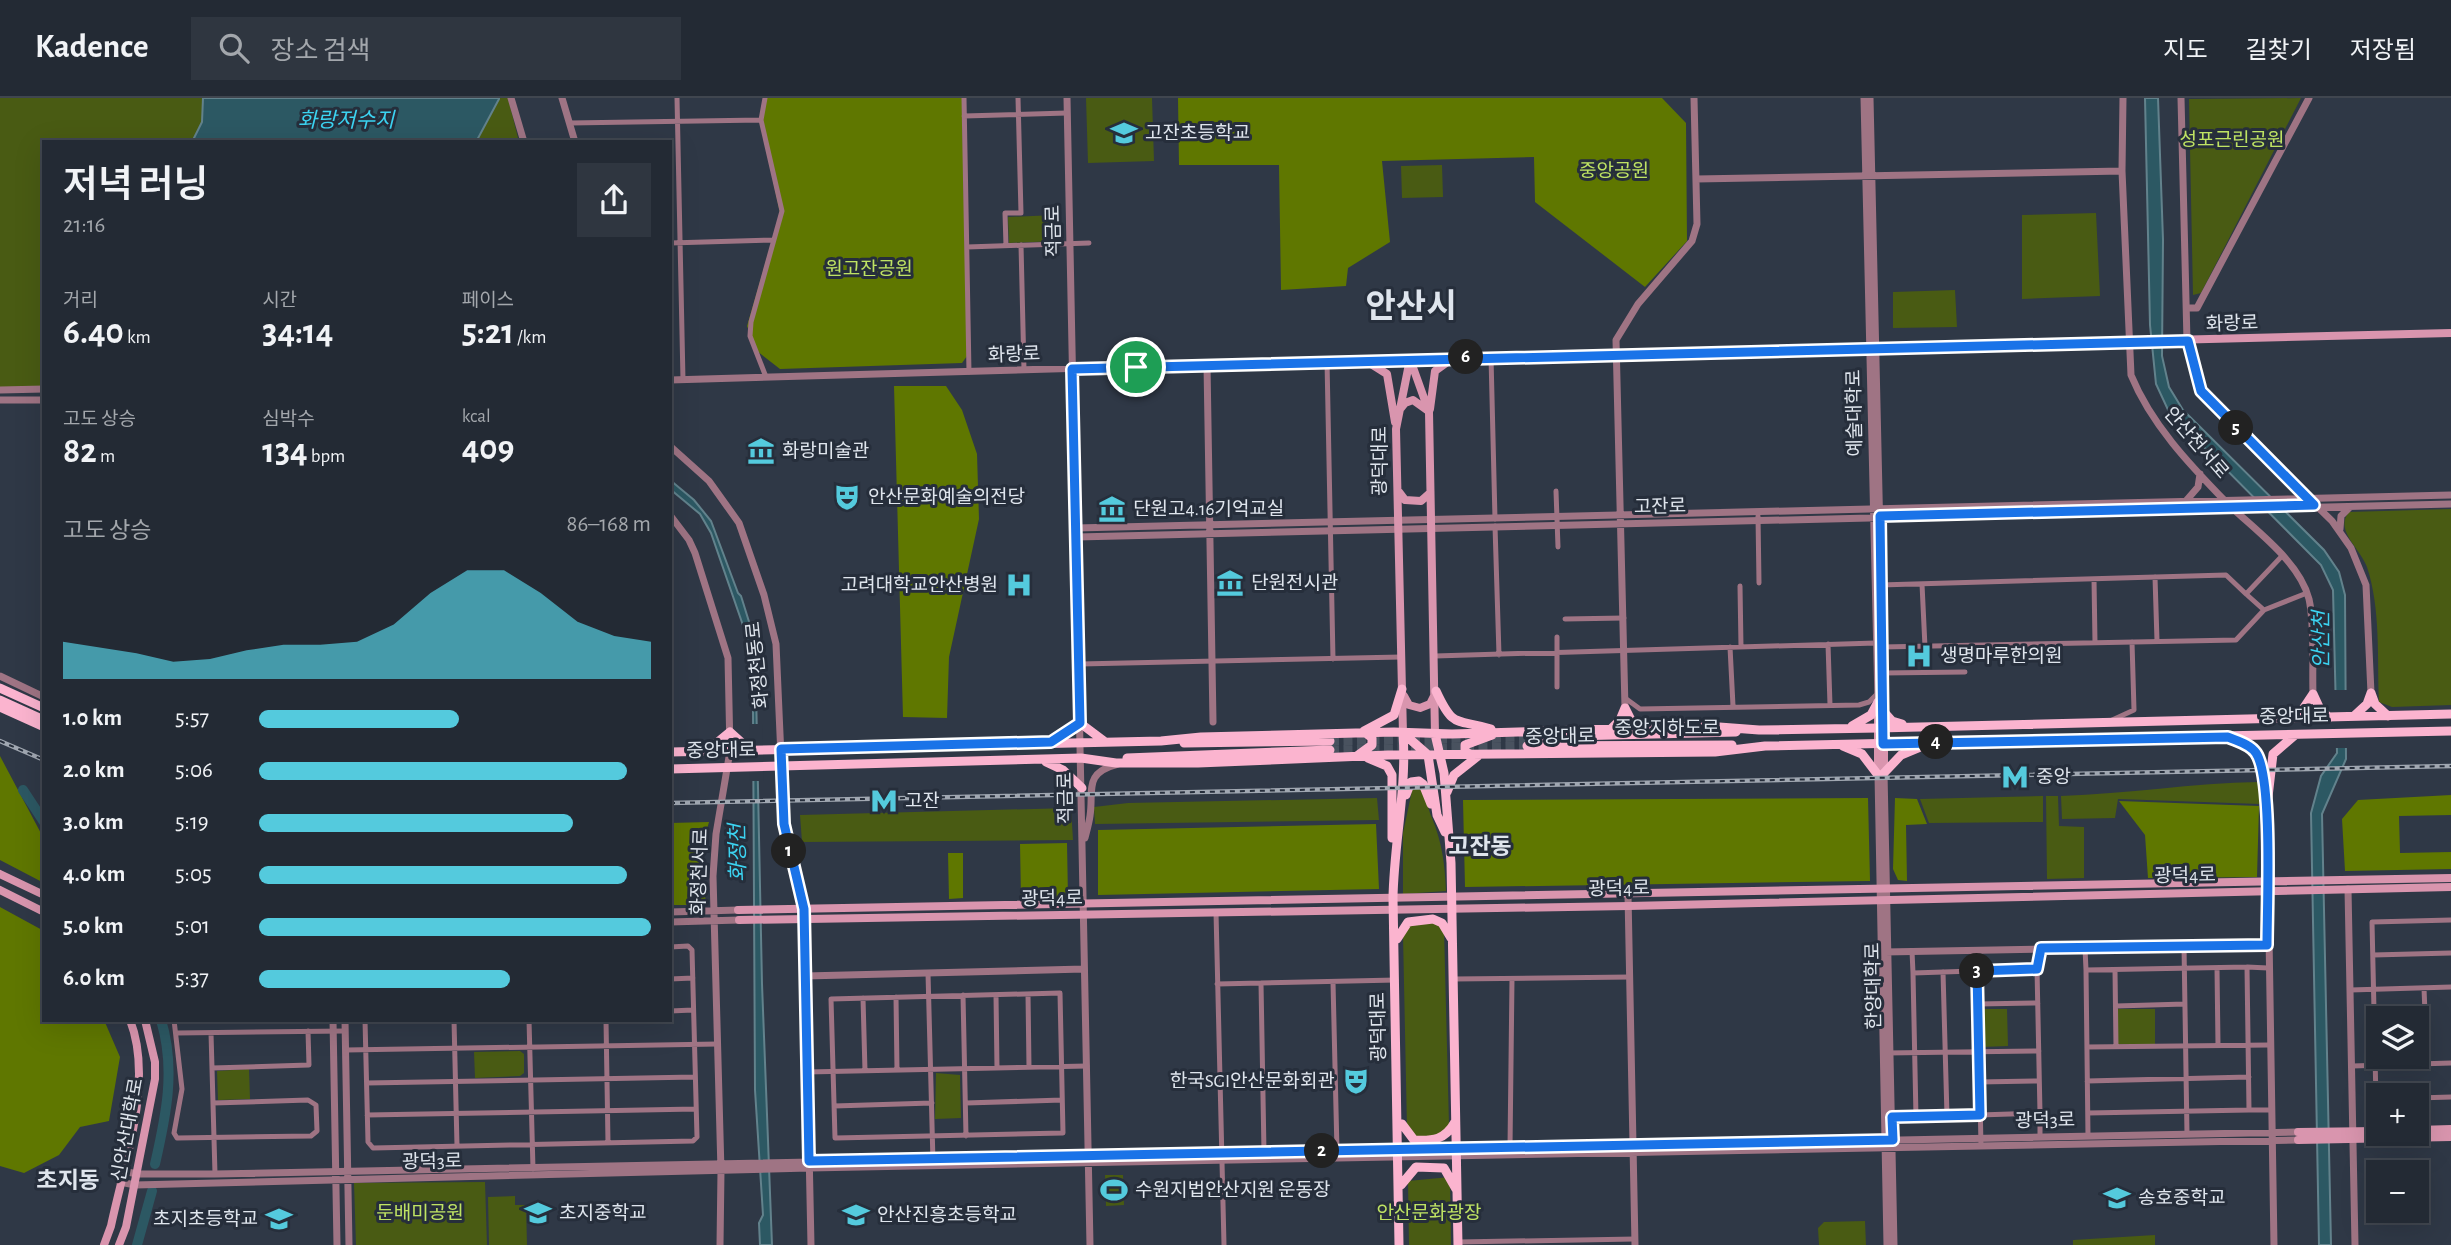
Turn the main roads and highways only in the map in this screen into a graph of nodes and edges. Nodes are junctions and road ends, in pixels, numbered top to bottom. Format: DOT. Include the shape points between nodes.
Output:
graph roads {
  1 [pos="2451,333"];
  2 [pos="1452,358"];
  3 [pos="1410,359"];
  4 [pos="1399,412"];
  5 [pos="1429,412"];
  6 [pos="1396,429"];
  7 [pos="1431,488"];
  8 [pos="1398,489"];
  9 [pos="0,688"];
  10 [pos="1402,689"];
  11 [pos="1436,691"];
  12 [pos="1878,697"];
  13 [pos="0,700"];
  14 [pos="0,707"];
  15 [pos="42,707"];
  16 [pos="1884,712"];
  17 [pos="2451,714"];
  18 [pos="2359,715"];
  19 [pos="2325,716"];
  20 [pos="2388,716"];
  21 [pos="2399,716"];
  22 [pos="2287,718"];
  23 [pos="42,719"];
  24 [pos="42,726"];
  25 [pos="1928,726"];
  26 [pos="1882,727"];
  27 [pos="1641,728"];
  28 [pos="1848,728"];
  29 [pos="1611,729"];
  30 [pos="1759,730"];
  31 [pos="2451,731"];
  32 [pos="1499,732"];
  33 [pos="2398,732"];
  34 [pos="1363,734"];
  35 [pos="1403,734"];
  36 [pos="1435,734"];
  37 [pos="2295,734"];
  38 [pos="2228,737"];
  39 [pos="1105,741"];
  40 [pos="1161,741"];
  41 [pos="1051,742"];
  42 [pos="1933,742"];
  43 [pos="1838,744"];
  44 [pos="1880,744"];
  45 [pos="1765,746"];
  46 [pos="745,748"];
  47 [pos="707,751"];
  48 [pos="672,752"];
  49 [pos="1404,754"];
  50 [pos="1428,755"];
  51 [pos="1440,756"];
  52 [pos="1478,756"];
  53 [pos="1367,757"];
  54 [pos="1101,759"];
  55 [pos="1341,759"];
  56 [pos="1044,761"];
  57 [pos="672,769"];
  58 [pos="1881,774"];
  59 [pos="1082,788"];
  60 [pos="1446,797"];
  61 [pos="1403,801"];
  62 [pos="1437,815"];
  63 [pos="1449,840"];
  64 [pos="1394,851"];
  65 [pos="0,874"];
  66 [pos="2451,878"];
  67 [pos="2344,886"];
  68 [pos="2451,887"];
  69 [pos="0,890"];
  70 [pos="42,894"];
  71 [pos="1884,894"];
  72 [pos="1451,896"];
  73 [pos="1393,898"];
  74 [pos="1452,907"];
  75 [pos="1394,908"];
  76 [pos="738,910"];
  77 [pos="42,911"];
  78 [pos="739,920"];
  79 [pos="1396,942"];
  80 [pos="1453,943"];
  81 [pos="131,1022"];
  82 [pos="146,1022"];
  83 [pos="1399,1119"];
  84 [pos="1457,1119"];
  85 [pos="2451,1129"];
  86 [pos="2429,1130"];
  87 [pos="2366,1133"];
  88 [pos="2350,1135"];
  89 [pos="2298,1136"];
  90 [pos="2451,1137"];
  91 [pos="1400,1188"];
  92 [pos="1458,1190"];
  93 [pos="1458,1243"];
  94 [pos="104,1245"];
  95 [pos="119,1245"];
  96 [pos="1399,1245"];
  1 -- 2 [label="main road, 화랑로"];
  2 -- 3 [label="main road, 화랑로"];
  2 -- 5 [label="main road" via="1435,371"];
  3 -- 4 [label="main road, 광덕대로"];
  3 -- 5 [label="main road"];
  3 -- 6 [label="main road, 화랑로" via="1366,360 1388,374"];
  4 -- 5 [label="main road" via="1405,402 1413,400"];
  4 -- 6 [label="main road, 광덕대로"];
  5 -- 7 [label="main road"];
  6 -- 8 [label="main road, 광덕대로"];
  7 -- 8 [label="main road" via="1426,499 1416,502 1405,500"];
  7 -- 11 [label="main road"];
  8 -- 10 [label="main road, 광덕대로"];
  9 -- 15 [label="main road"];
  10 -- 11 [label="main road" via="1409,705 1420,708 1430,705"];
  10 -- 34 [label="main road" via="1394,715"];
  10 -- 35 [label="main road, 광덕대로"];
  11 -- 32 [label="main road" via="1454,719 1465,726"];
  11 -- 36 [label="main road"];
  12 -- 26 [label="main road, 예술대학로"];
  12 -- 28 [label="main road" via="1871,715"];
  13 -- 23 [label="main road"];
  14 -- 24 [label="main road"];
  16 -- 25 [label="main road" via="1899,724"];
  16 -- 26 [label="main road, 예술대학로"];
  17 -- 21 [label="main road, 중앙대로"];
  18 -- 19 [label="main road, 중앙대로"];
  18 -- 20 [label="main road, 중앙대로"];
  18 -- 20 [label="main road" via="2371,693"];
  19 -- 22 [label="main road, 중앙대로"];
  19 -- 22 [label="main road" via="2313,694 2301,712"];
  20 -- 21 [label="main road, 중앙대로"];
  21 -- 33 [label="main road" via="2403,723"];
  22 -- 25 [label="main road, 중앙대로"];
  25 -- 26 [label="main road, 중앙대로"];
  26 -- 28 [label="main road, 중앙대로"];
  26 -- 44 [label="main road, 한양대학로"];
  27 -- 29 [label="main road, 중앙대로"];
  27 -- 29 [label="main road" via="1631,720 1625,703 1620,720"];
  27 -- 30 [label="main road, 중앙대로"];
  28 -- 30 [label="main road, 중앙대로"];
  29 -- 32 [label="main road, 중앙대로"];
  30 -- 45 [label="main road, 중앙지하도로" via="1527,742"];
  31 -- 33 [label="main road, 중앙대로"];
  32 -- 36 [label="main road, 중앙대로"];
  32 -- 52 [label="main road" via="1464,746 1465,752"];
  33 -- 37 [label="main road, 중앙대로"];
  34 -- 35 [label="main road, 중앙대로"];
  34 -- 40 [label="main road, 중앙대로"];
  34 -- 55 [label="main road" via="1373,738 1372,745 1360,755"];
  35 -- 36 [label="main road, 중앙대로"];
  35 -- 49 [label="main road, 광덕대로"];
  35 -- 50 [label="main road"];
  36 -- 51 [label="main road"];
  37 -- 38 [label="main road, 중앙대로"];
  37 -- 38 [label="main road" via="2273,754 2267,813 2258,756"];
  38 -- 42 [label="main road, 중앙대로"];
  39 -- 40 [label="main road, 중앙대로"];
  39 -- 41 [label="main road, 중앙대로"];
  39 -- 41 [label="main road" via="1080,723"];
  40 -- 54 [label="main road" via="1330,746"];
  41 -- 46 [label="main road, 중앙대로"];
  42 -- 44 [label="main road, 중앙대로"];
  42 -- 58 [label="main road" via="1901,755"];
  43 -- 44 [label="main road, 중앙대로"];
  43 -- 45 [label="main road, 중앙대로"];
  43 -- 58 [label="main road" via="1862,754"];
  44 -- 58 [label="main road, 한양대학로"];
  45 -- 52 [label="main road, 중앙대로" via="1715,752"];
  46 -- 47 [label="main road, 중앙대로"];
  46 -- 47 [label="main road" via="730,732"];
  47 -- 48 [label="main road, 중앙대로"];
  49 -- 50 [label="main road, 중앙대로"];
  49 -- 53 [label="main road, 중앙대로"];
  49 -- 61 [label="main road, 광덕대로"];
  50 -- 51 [label="main road, 중앙대로"];
  50 -- 62 [label="main road"];
  51 -- 52 [label="main road, 중앙대로"];
  51 -- 60 [label="main road"];
  52 -- 60 [label="main road" via="1454,775"];
  53 -- 55 [label="main road, 중앙대로"];
  53 -- 64 [label="main road" via="1387,766 1392,775"];
  54 -- 55 [label="main road, 중앙대로" via="1120,763"];
  54 -- 56 [label="main road, 중앙대로"];
  56 -- 57 [label="main road, 중앙대로"];
  56 -- 59 [label="main road" via="1063,769"];
  60 -- 63 [label="main road"];
  61 -- 62 [label="main road" via="1410,785 1419,781"];
  61 -- 64 [label="main road, 광덕대로"];
  62 -- 63 [label="main road"];
  63 -- 72 [label="main road"];
  64 -- 73 [label="main road, 광덕대로"];
  65 -- 70 [label="main road"];
  66 -- 67 [label="main road, 광덕4로"];
  67 -- 68 [label="main road, 광덕4로"];
  67 -- 71 [label="main road, 광덕4로"];
  69 -- 77 [label="main road"];
  71 -- 72 [label="main road, 광덕4로"];
  71 -- 74 [label="main road, 광덕4로" via="1629,906"];
  72 -- 73 [label="main road, 광덕4로"];
  72 -- 74 [label="main road"];
  73 -- 75 [label="main road, 광덕대로"];
  73 -- 76 [label="main road, 광덕4로"];
  74 -- 75 [label="main road, 광덕4로"];
  74 -- 80 [label="main road"];
  75 -- 78 [label="main road, 광덕4로"];
  75 -- 79 [label="main road, 광덕대로"];
  79 -- 80 [label="main road" via="1408,922 1433,919 1442,923"];
  79 -- 83 [label="main road, 광덕대로"];
  80 -- 84 [label="main road"];
  81 -- 94 [label="main road, 신안산대학로" via="138,1043 140,1075"];
  82 -- 95 [label="main road, 신안산대학로" via="155,1079 127,1227"];
  83 -- 84 [label="main road" via="1409,1136 1418,1140 1444,1137"];
  83 -- 91 [label="main road, 광덕대로"];
  84 -- 92 [label="main road"];
  85 -- 86 [label="main road"];
  87 -- 88 [label="main road"];
  88 -- 89 [label="main road"];
  88 -- 90 [label="main road"];
  91 -- 92 [label="main road" via="1411,1170 1439,1166"];
  91 -- 96 [label="main road, 광덕대로"];
  92 -- 93 [label="main road"];
}
